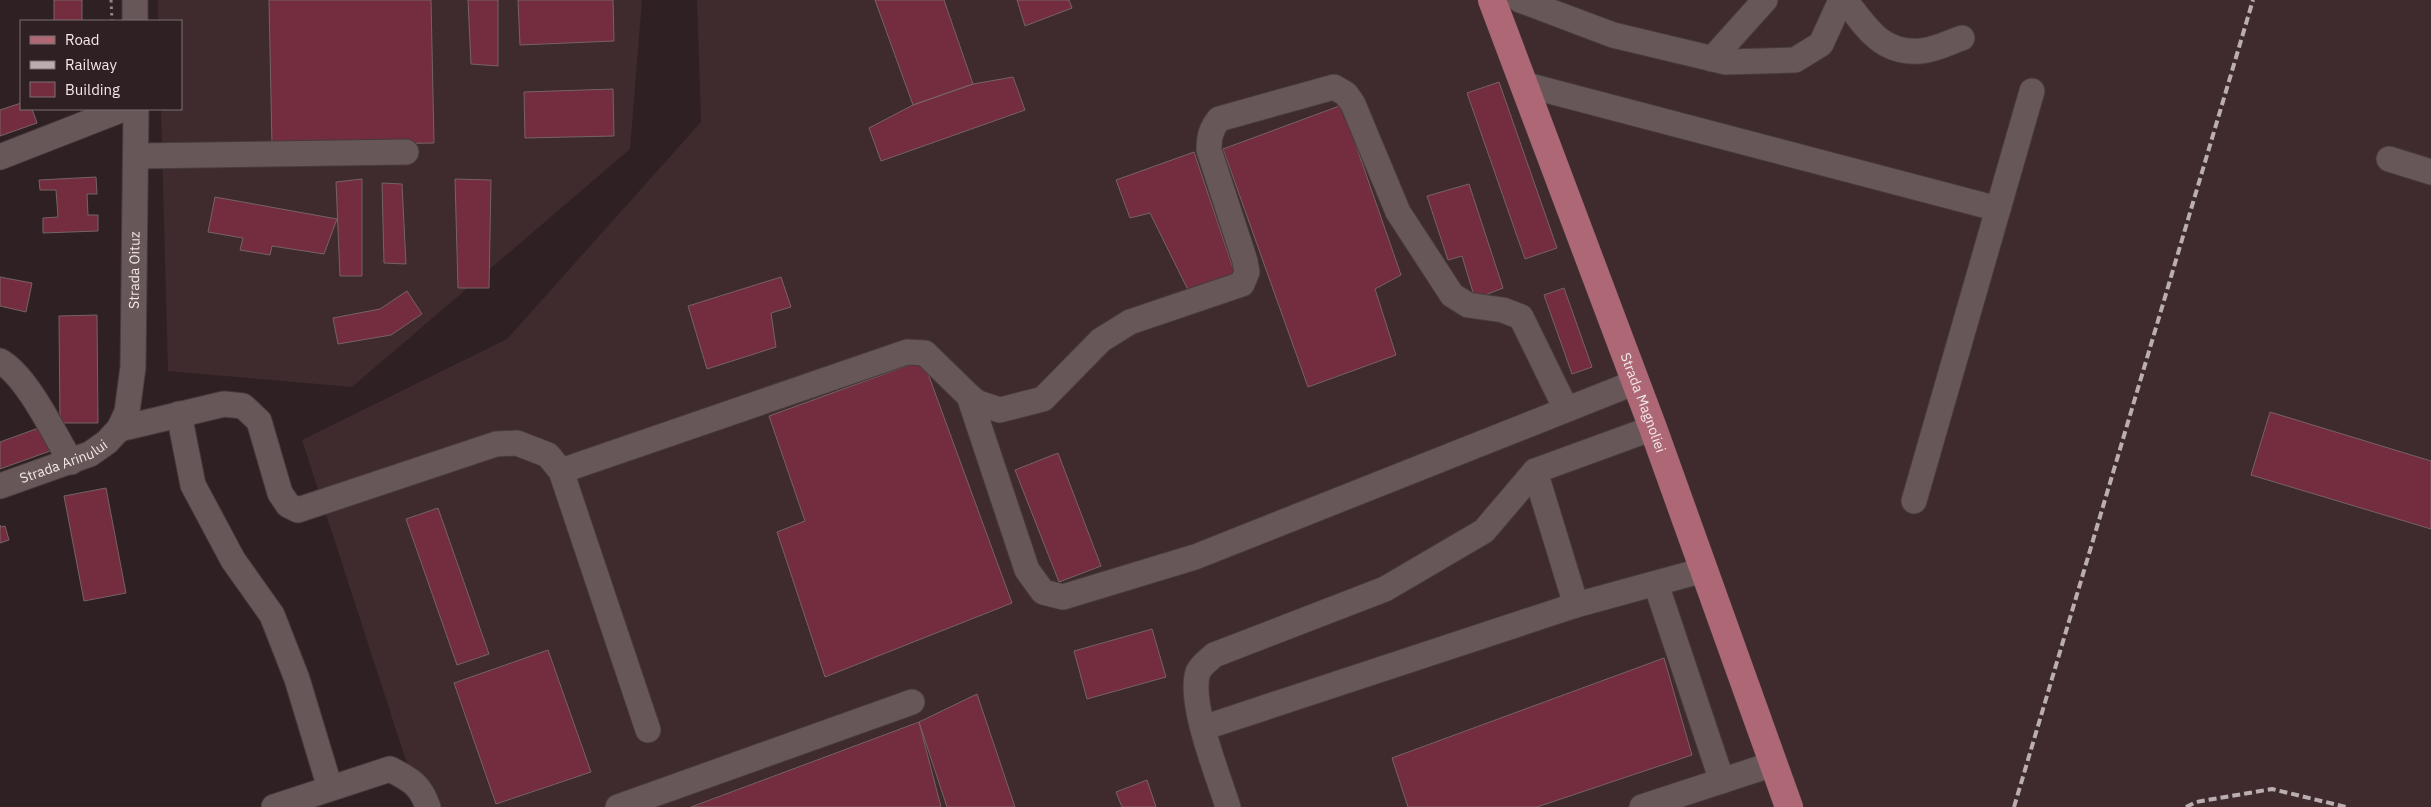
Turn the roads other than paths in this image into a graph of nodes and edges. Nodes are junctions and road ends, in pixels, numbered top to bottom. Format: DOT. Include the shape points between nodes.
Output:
graph roads {
  1 [pos="135,0"];
  2 [pos="1492,0"];
  3 [pos="1520,0"];
  4 [pos="1765,0"];
  5 [pos="1843,0"];
  6 [pos="135,20"];
  7 [pos="1962,38"];
  8 [pos="1712,58"];
  9 [pos="1523,84"];
  10 [pos="2032,91"];
  11 [pos="121,110"];
  12 [pos="136,110"];
  13 [pos="406,152"];
  14 [pos="137,156"];
  15 [pos="0,157"];
  16 [pos="2388,159"];
  17 [pos="2431,172"];
  18 [pos="1998,209"];
  19 [pos="0,361"];
  20 [pos="1636,382"];
  21 [pos="969,396"];
  22 [pos="1566,409"];
  23 [pos="179,414"];
  24 [pos="120,428"];
  25 [pos="1653,428"];
  26 [pos="70,462"];
  27 [pos="561,471"];
  28 [pos="1535,471"];
  29 [pos="0,486"];
  30 [pos="1914,501"];
  31 [pos="1704,570"];
  32 [pos="1656,584"];
  33 [pos="1576,605"];
  34 [pos="912,702"];
  35 [pos="1203,728"];
  36 [pos="648,730"];
  37 [pos="1773,764"];
  38 [pos="1722,781"];
  39 [pos="330,788"];
  40 [pos="274,807"];
  41 [pos="428,807"];
  42 [pos="618,807"];
  43 [pos="1228,807"];
  44 [pos="1642,807"];
  45 [pos="1789,807"];
  1 -- 6 [label="street"];
  2 -- 9 [label="main road, Strada Magnoliei"];
  3 -- 8 [label="street" via="1613,35"];
  4 -- 8 [label="street"];
  5 -- 7 [label="street" via="1871,33 1893,50 1922,51"];
  5 -- 8 [label="street" via="1821,44 1796,60 1726,62"];
  9 -- 18 [label="street"];
  9 -- 20 [label="main road, Strada Magnoliei"];
  10 -- 18 [label="street"];
  11 -- 15 [label="street"];
  12 -- 14 [label="street, Strada Oituz"];
  13 -- 14 [label="street"];
  14 -- 24 [label="street, Strada Oituz" via="133,367 128,404"];
  16 -- 17 [label="street"];
  18 -- 30 [label="street"];
  19 -- 26 [label="street" via="25,384"];
  20 -- 22 [label="street"];
  20 -- 25 [label="main road, Strada Magnoliei"];
  21 -- 22 [label="street" via="1027,570 1043,592 1063,597 1195,557"];
  21 -- 22 [label="street" via="978,403 1000,410 1043,399 1101,340 1130,322 1242,284 1247,272 1245,261 1209,150 1212,127 1219,118 1334,87 1346,94 1353,104 1398,212 1452,295 1468,305 1502,310 1521,317"];
  21 -- 27 [label="street" via="925,353 907,352"];
  23 -- 24 [label="street"];
  23 -- 27 [label="street" via="224,404 243,406 259,421 280,493 288,505 298,510 496,444 517,443 548,455"];
  23 -- 39 [label="street" via="193,486 233,560 272,614 297,679"];
  24 -- 26 [label="street, Strada Arinului" via="90,454"];
  25 -- 28 [label="street"];
  25 -- 31 [label="main road, Strada Magnoliei"];
  26 -- 29 [label="street, Strada Arinului"];
  27 -- 36 [label="street"];
  28 -- 33 [label="street"];
  28 -- 35 [label="street" via="1484,531 1384,589 1214,655 1199,670 1195,689"];
  31 -- 32 [label="street"];
  31 -- 37 [label="main road, Strada Magnoliei"];
  32 -- 33 [label="street"];
  32 -- 38 [label="street"];
  33 -- 35 [label="street"];
  34 -- 42 [label="street"];
  35 -- 43 [label="street"];
  37 -- 38 [label="street"];
  37 -- 45 [label="main road, Strada Magnoliei"];
  38 -- 44 [label="street"];
  39 -- 40 [label="street"];
  39 -- 41 [label="street" via="390,769 422,791"];
}
